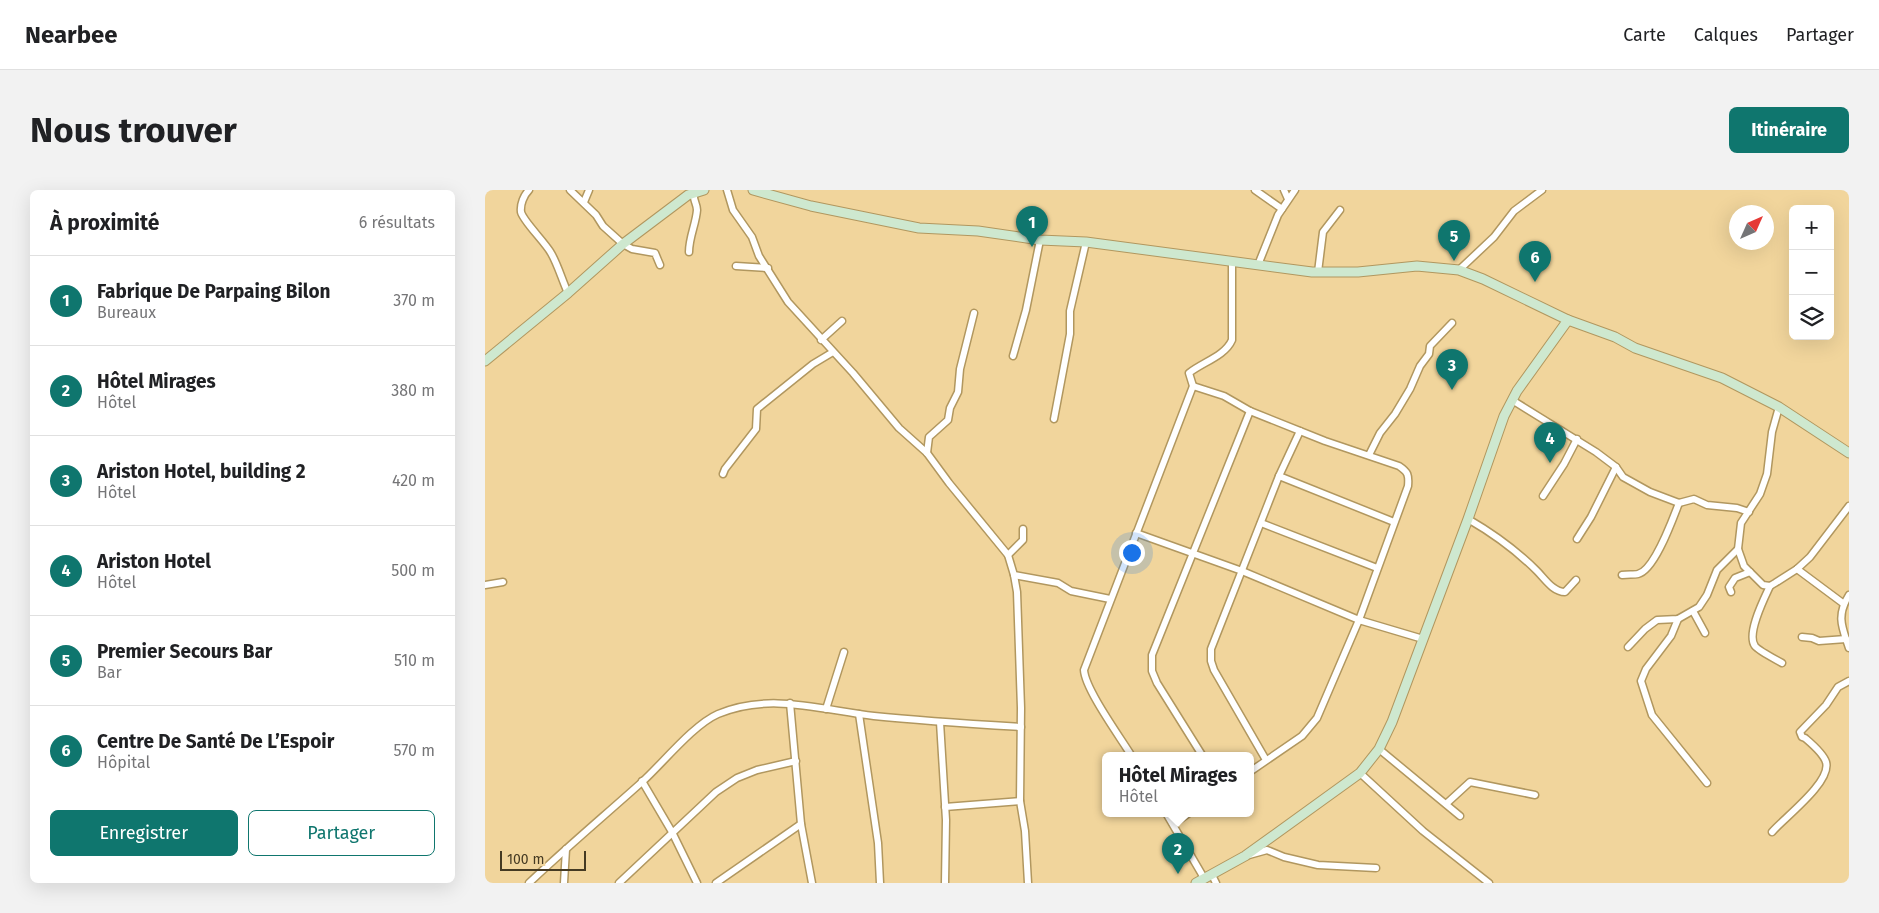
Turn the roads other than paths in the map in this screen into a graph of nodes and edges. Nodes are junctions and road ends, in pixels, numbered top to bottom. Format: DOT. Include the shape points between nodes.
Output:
graph roads {
  1 [pos="529,190"];
  2 [pos="570,190"];
  3 [pos="589,190"];
  4 [pos="704,190"];
  5 [pos="727,190"];
  6 [pos="753,190"];
  7 [pos="1255,190"];
  8 [pos="1284,190"];
  9 [pos="1295,190"];
  10 [pos="1542,190"];
  11 [pos="690,193"];
  12 [pos="1289,198"];
  13 [pos="584,202"];
  14 [pos="1282,209"];
  15 [pos="1340,210"];
  16 [pos="1040,240"];
  17 [pos="1086,242"];
  18 [pos="623,244"];
  19 [pos="689,252"];
  20 [pos="1232,262"];
  21 [pos="660,265"];
  22 [pos="1258,265"];
  23 [pos="736,266"];
  24 [pos="768,268"];
  25 [pos="1459,270"];
  26 [pos="1318,272"];
  27 [pos="568,293"];
  28 [pos="974,313"];
  29 [pos="1567,320"];
  30 [pos="842,322"];
  31 [pos="1452,323"];
  32 [pos="821,340"];
  33 [pos="833,352"];
  34 [pos="1013,356"];
  35 [pos="485,361"];
  36 [pos="1193,386"];
  37 [pos="1512,400"];
  38 [pos="1779,407"];
  39 [pos="1250,411"];
  40 [pos="1054,419"];
  41 [pos="1300,431"];
  42 [pos="1577,440"];
  43 [pos="927,453"];
  44 [pos="1849,453"];
  45 [pos="1369,454"];
  46 [pos="1616,467"];
  47 [pos="723,474"];
  48 [pos="1279,476"];
  49 [pos="1543,496"];
  50 [pos="1679,502"];
  51 [pos="1849,506"];
  52 [pos="1749,512"];
  53 [pos="1468,519"];
  54 [pos="1394,522"];
  55 [pos="1261,523"];
  56 [pos="1023,529"];
  57 [pos="1135,533"];
  58 [pos="1577,539"];
  59 [pos="1738,549"];
  60 [pos="1195,553"];
  61 [pos="1008,555"];
  62 [pos="1377,568"];
  63 [pos="1797,569"];
  64 [pos="1242,571"];
  65 [pos="1750,572"];
  66 [pos="1622,574"];
  67 [pos="1014,575"];
  68 [pos="1576,580"];
  69 [pos="503,582"];
  70 [pos="485,584"];
  71 [pos="1770,586"];
  72 [pos="1731,592"];
  73 [pos="1849,595"];
  74 [pos="1111,599"];
  75 [pos="1844,604"];
  76 [pos="1693,611"];
  77 [pos="1678,618"];
  78 [pos="1359,620"];
  79 [pos="1705,633"];
  80 [pos="1802,637"];
  81 [pos="1846,638"];
  82 [pos="1423,639"];
  83 [pos="1628,647"];
  84 [pos="1849,648"];
  85 [pos="844,652"];
  86 [pos="1782,663"];
  87 [pos="1849,681"];
  88 [pos="790,704"];
  89 [pos="826,709"];
  90 [pos="859,714"];
  91 [pos="940,722"];
  92 [pos="1021,727"];
  93 [pos="1379,749"];
  94 [pos="1129,752"];
  95 [pos="1200,752"];
  96 [pos="1266,760"];
  97 [pos="796,761"];
  98 [pos="1254,768"];
  99 [pos="1360,773"];
  100 [pos="642,781"];
  101 [pos="1707,782"];
  102 [pos="1535,795"];
  103 [pos="1020,801"];
  104 [pos="1446,804"];
  105 [pos="945,807"];
  106 [pos="1460,816"];
  107 [pos="1169,817"];
  108 [pos="1183,817"];
  109 [pos="801,824"];
  110 [pos="1173,824"];
  111 [pos="672,832"];
  112 [pos="1772,832"];
  113 [pos="565,849"];
  114 [pos="1245,856"];
  115 [pos="1376,868"];
  116 [pos="1207,880"];
  117 [pos="529,883"];
  118 [pos="563,883"];
  119 [pos="619,883"];
  120 [pos="697,883"];
  121 [pos="716,883"];
  122 [pos="812,883"];
  123 [pos="880,883"];
  124 [pos="945,883"];
  125 [pos="1028,883"];
  126 [pos="1489,883"];
  1 -- 27 [label="street" via="524,195 521,210 524,218 553,256"];
  2 -- 13 [label="street"];
  3 -- 13 [label="street"];
  4 -- 11 [label="main road"];
  5 -- 24 [label="street" via="733,210"];
  6 -- 16 [label="main road" via="811,206 919,228 978,231"];
  7 -- 14 [label="street"];
  8 -- 12 [label="street"];
  9 -- 12 [label="street"];
  10 -- 25 [label="street" via="1514,211"];
  11 -- 18 [label="main road"];
  11 -- 19 [label="street" via="697,209"];
  12 -- 14 [label="street"];
  13 -- 18 [label="street"];
  14 -- 22 [label="street"];
  15 -- 26 [label="street" via="1323,232"];
  16 -- 17 [label="main road"];
  16 -- 34 [label="street"];
  17 -- 20 [label="main road"];
  17 -- 40 [label="street" via="1070,311"];
  18 -- 21 [label="street" via="655,253"];
  18 -- 27 [label="main road"];
  20 -- 22 [label="main road"];
  20 -- 36 [label="street" via="1231,344 1189,372"];
  22 -- 26 [label="main road"];
  23 -- 24 [label="street"];
  24 -- 32 [label="street" via="793,308"];
  25 -- 26 [label="main road" via="1417,266"];
  25 -- 29 [label="main road"];
  27 -- 35 [label="main road"];
  28 -- 43 [label="street" via="960,369 958,392 948,420 929,437"];
  29 -- 37 [label="main road"];
  29 -- 38 [label="main road" via="1722,378"];
  30 -- 32 [label="street"];
  31 -- 45 [label="street" via="1430,346 1410,389"];
  32 -- 33 [label="street"];
  33 -- 43 [label="street" via="899,428"];
  33 -- 47 [label="street" via="813,364 757,410 756,429"];
  36 -- 39 [label="street" via="1224,396"];
  36 -- 57 [label="street"];
  37 -- 42 [label="street"];
  37 -- 53 [label="main road"];
  38 -- 44 [label="main road"];
  38 -- 52 [label="street" via="1767,474"];
  39 -- 41 [label="street"];
  39 -- 60 [label="street"];
  41 -- 45 [label="street"];
  41 -- 48 [label="street"];
  42 -- 46 [label="street"];
  42 -- 49 [label="street"];
  43 -- 61 [label="street"];
  45 -- 54 [label="street" via="1399,466 1409,476"];
  46 -- 50 [label="street" via="1623,477 1649,492"];
  46 -- 58 [label="street"];
  48 -- 54 [label="street"];
  48 -- 55 [label="street"];
  50 -- 52 [label="street" via="1694,499 1707,505"];
  50 -- 66 [label="street" via="1648,567 1639,574"];
  51 -- 63 [label="street"];
  52 -- 59 [label="street" via="1741,523"];
  53 -- 68 [label="street" via="1497,536 1555,589 1565,592"];
  53 -- 82 [label="main road"];
  54 -- 62 [label="street"];
  55 -- 62 [label="street"];
  55 -- 64 [label="street"];
  56 -- 61 [label="street" via="1023,540"];
  57 -- 60 [label="street"];
  57 -- 74 [label="street"];
  59 -- 65 [label="street" via="1744,566"];
  59 -- 76 [label="street" via="1717,570 1707,595"];
  60 -- 64 [label="street"];
  60 -- 95 [label="street" via="1151,664 1157,683"];
  61 -- 67 [label="street"];
  62 -- 78 [label="street"];
  63 -- 71 [label="street"];
  63 -- 75 [label="street"];
  64 -- 78 [label="street"];
  64 -- 96 [label="street" via="1211,649 1211,661"];
  65 -- 71 [label="street" via="1759,582"];
  65 -- 72 [label="street" via="1735,578 1729,587"];
  67 -- 74 [label="street" via="1058,583 1071,591"];
  67 -- 92 [label="street"];
  69 -- 70 [label="street"];
  71 -- 86 [label="street" via="1755,623 1752,640 1756,648"];
  73 -- 75 [label="street"];
  74 -- 94 [label="street" via="1084,676"];
  75 -- 81 [label="street" via="1841,622"];
  76 -- 77 [label="street"];
  76 -- 79 [label="street"];
  77 -- 83 [label="street" via="1657,620"];
  77 -- 101 [label="street" via="1671,636 1641,681 1653,715"];
  78 -- 82 [label="street"];
  78 -- 96 [label="street" via="1317,718 1302,736"];
  80 -- 81 [label="street" via="1819,641"];
  81 -- 84 [label="street"];
  82 -- 93 [label="main road"];
  85 -- 89 [label="street"];
  87 -- 112 [label="street" via="1838,687 1800,732 1825,759 1825,774"];
  88 -- 89 [label="street"];
  88 -- 97 [label="street"];
  88 -- 100 [label="street" via="765,702 717,714 701,724"];
  89 -- 90 [label="street"];
  90 -- 91 [label="street"];
  90 -- 123 [label="street" via="878,844"];
  91 -- 92 [label="street"];
  91 -- 105 [label="street"];
  92 -- 103 [label="street"];
  93 -- 99 [label="main road"];
  93 -- 104 [label="street"];
  96 -- 98 [label="street"];
  97 -- 109 [label="street"];
  97 -- 111 [label="street" via="737,778 716,792"];
  99 -- 114 [label="main road"];
  99 -- 126 [label="street" via="1423,831"];
  100 -- 111 [label="street"];
  100 -- 113 [label="street"];
  102 -- 104 [label="street" via="1470,782"];
  103 -- 105 [label="street"];
  103 -- 125 [label="street"];
  104 -- 106 [label="street"];
  105 -- 124 [label="street"];
  107 -- 110 [label="street"];
  108 -- 110 [label="street"];
  109 -- 121 [label="street"];
  109 -- 122 [label="street"];
  110 -- 116 [label="street"];
  111 -- 119 [label="street"];
  111 -- 120 [label="street"];
  113 -- 117 [label="street"];
  113 -- 118 [label="street"];
  114 -- 115 [label="street" via="1267,850 1318,865"];
  114 -- 116 [label="main road"];
}
